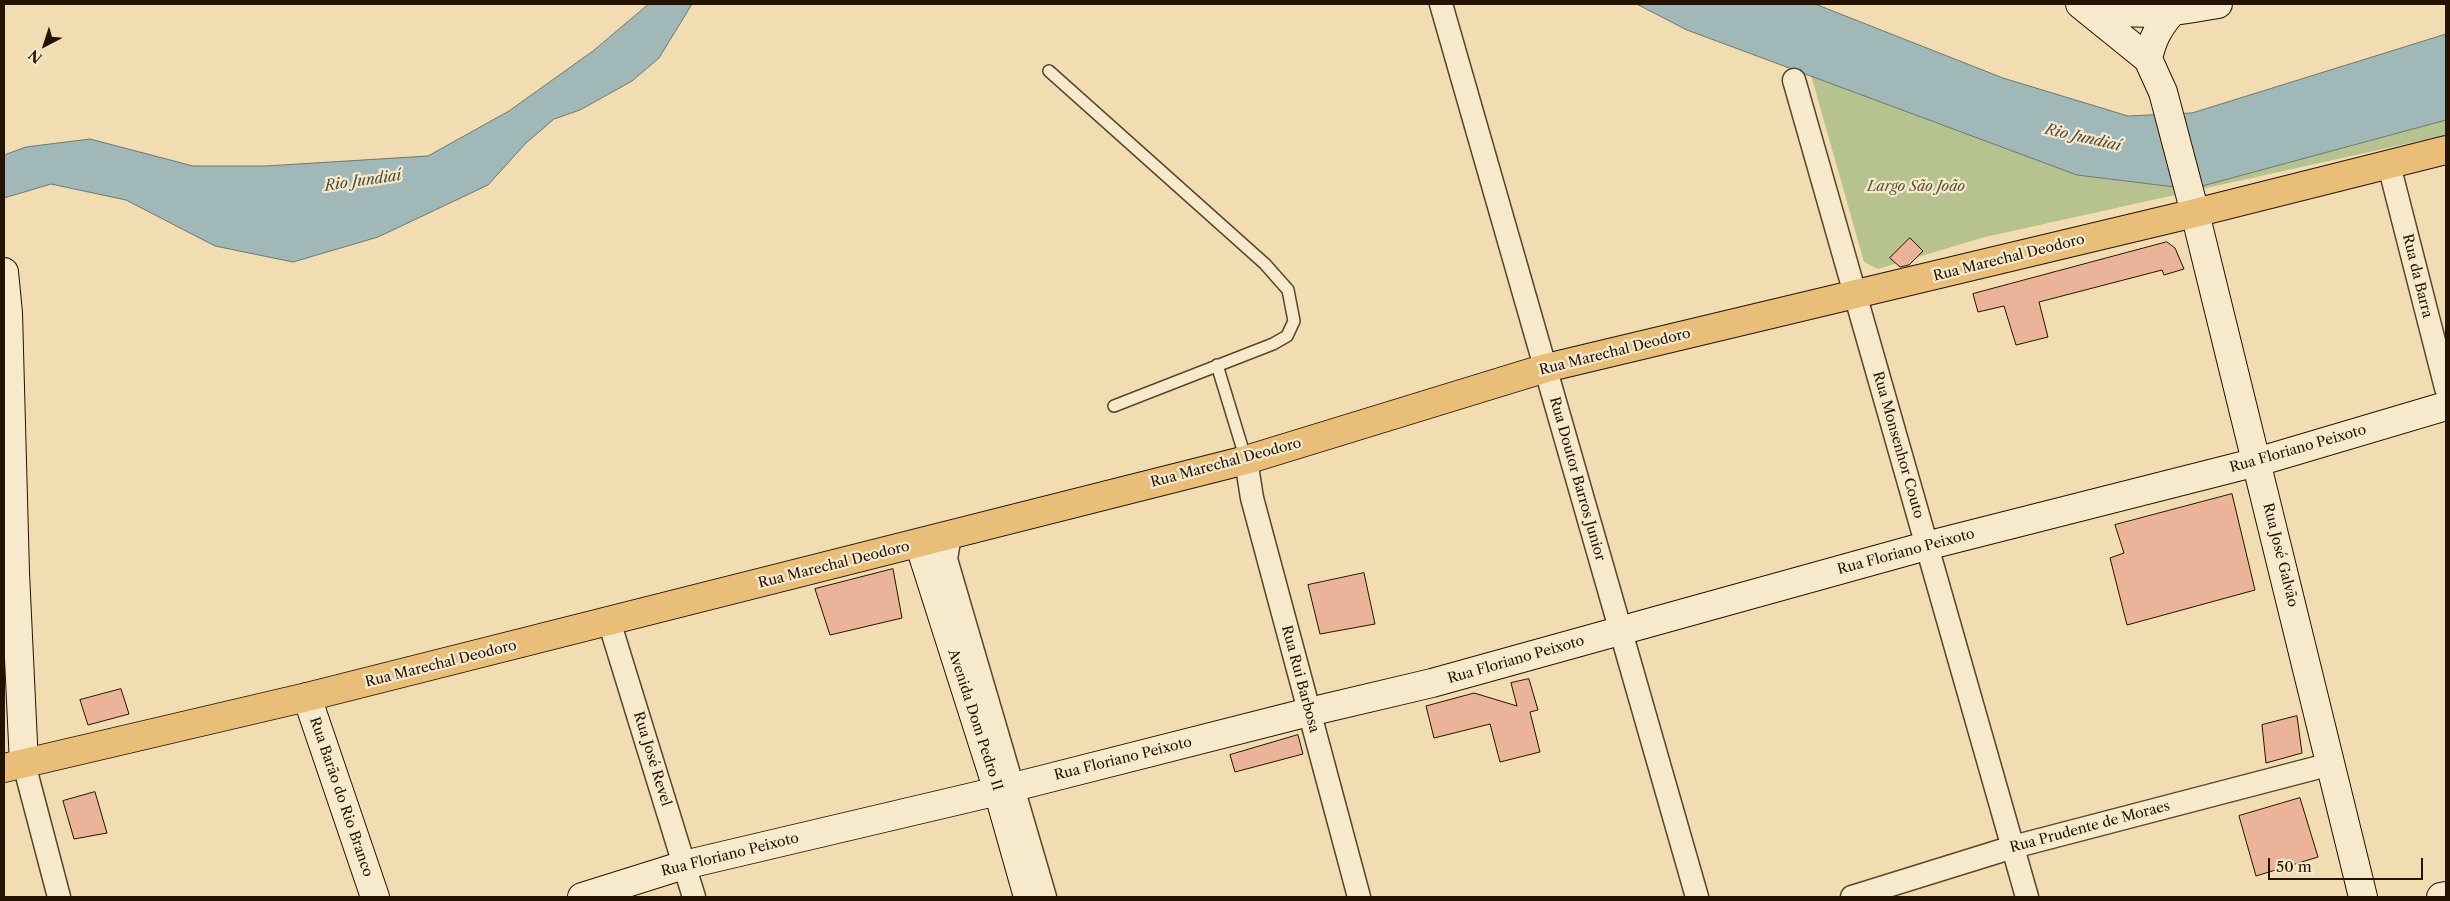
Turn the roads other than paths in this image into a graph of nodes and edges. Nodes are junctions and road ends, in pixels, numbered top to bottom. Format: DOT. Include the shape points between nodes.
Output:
graph roads {
  1 [pos="1441,4"];
  2 [pos="2080,4"];
  3 [pos="2087,4"];
  4 [pos="2218,4"];
  5 [pos="2171,13"];
  6 [pos="2148,59"];
  7 [pos="1048,71"];
  8 [pos="1794,80"];
  9 [pos="2446,150"];
  10 [pos="2389,164"];
  11 [pos="2194,206"];
  12 [pos="4,272"];
  13 [pos="1856,294"];
  14 [pos="1217,365"];
  15 [pos="1546,368"];
  16 [pos="2446,388"];
  17 [pos="1114,406"];
  18 [pos="2446,406"];
  19 [pos="1246,460"];
  20 [pos="2257,462"];
  21 [pos="950,535"];
  22 [pos="920,543"];
  23 [pos="1926,546"];
  24 [pos="609,622"];
  25 [pos="1619,630"];
  26 [pos="307,698"];
  27 [pos="1309,712"];
  28 [pos="2331,764"];
  29 [pos="14,766"];
  30 [pos="1005,789"];
  31 [pos="2013,847"];
  32 [pos="684,865"];
  33 [pos="2446,896"];
  34 [pos="60,897"];
  35 [pos="375,897"];
  36 [pos="582,897"];
  37 [pos="694,897"];
  38 [pos="1028,897"];
  39 [pos="1045,897"];
  40 [pos="1359,897"];
  41 [pos="1697,897"];
  42 [pos="1852,897"];
  43 [pos="2027,897"];
  44 [pos="2363,897"];
  45 [pos="2441,897"];
  1 -- 15 [label="street, Rua Doutor Barros Junior"];
  2 -- 6 [label="main road"];
  3 -- 5 [label="main road" via="2130,14"];
  4 -- 5 [label="main road"];
  5 -- 6 [label="main road" via="2152,41"];
  6 -- 11 [label="main road, Rua José Galvão" via="2163,92"];
  7 -- 14 [label="lane" via="1258,258 1288,290 1294,321 1287,336"];
  8 -- 13 [label="street, Rua Monsenhor Couto"];
  9 -- 10 [label="main road, Rua Marechal Deodoro"];
  10 -- 11 [label="main road, Rua Marechal Deodoro"];
  10 -- 16 [label="street, Rua da Barra"];
  11 -- 13 [label="main road, Rua Marechal Deodoro"];
  11 -- 20 [label="main road, Rua José Galvão"];
  12 -- 29 [label="main road" via="15,573"];
  13 -- 15 [label="main road, Rua Marechal Deodoro"];
  13 -- 23 [label="street, Rua Monsenhor Couto"];
  14 -- 17 [label="lane"];
  14 -- 19 [label="lane"];
  15 -- 19 [label="main road, Rua Marechal Deodoro"];
  15 -- 25 [label="street, Rua Doutor Barros Junior"];
  18 -- 20 [label="main road, Rua Floriano Peixoto"];
  19 -- 21 [label="main road, Rua Marechal Deodoro"];
  19 -- 27 [label="street, Rua Rui Barbosa" via="1252,498"];
  20 -- 23 [label="main road, Rua Floriano Peixoto"];
  20 -- 28 [label="main road, Rua José Galvão"];
  21 -- 22 [label="main road, Rua Marechal Deodoro"];
  21 -- 30 [label="street" via="946,560"];
  22 -- 24 [label="main road, Rua Marechal Deodoro"];
  22 -- 30 [label="main road, Avenida Dom Pedro II"];
  23 -- 25 [label="main road, Rua Floriano Peixoto"];
  23 -- 31 [label="street, Rua Monsenhor Couto"];
  24 -- 26 [label="main road, Rua Marechal Deodoro"];
  24 -- 32 [label="street, Rua José Revel"];
  25 -- 27 [label="main road, Rua Floriano Peixoto" via="1432,683"];
  25 -- 41 [label="street, Rua Doutor Barros Junior"];
  26 -- 29 [label="main road, Rua Marechal Deodoro"];
  26 -- 35 [label="main road, Rua Barão do Rio Branco"];
  27 -- 30 [label="main road, Rua Floriano Peixoto"];
  27 -- 40 [label="street, Rua Rui Barbosa"];
  28 -- 31 [label="street, Rua Prudente de Moraes"];
  28 -- 44 [label="main road, Rua José Galvão"];
  29 -- 34 [label="street"];
  30 -- 32 [label="main road, Rua Floriano Peixoto"];
  30 -- 38 [label="main road, Avenida Dom Pedro II"];
  30 -- 39 [label="street"];
  31 -- 42 [label="street, Rua Prudente de Moraes"];
  31 -- 43 [label="street, Rua Monsenhor Couto"];
  32 -- 36 [label="main road, Rua Floriano Peixoto"];
  32 -- 37 [label="street, Rua José Revel"];
  33 -- 45 [label="main road"];
}
